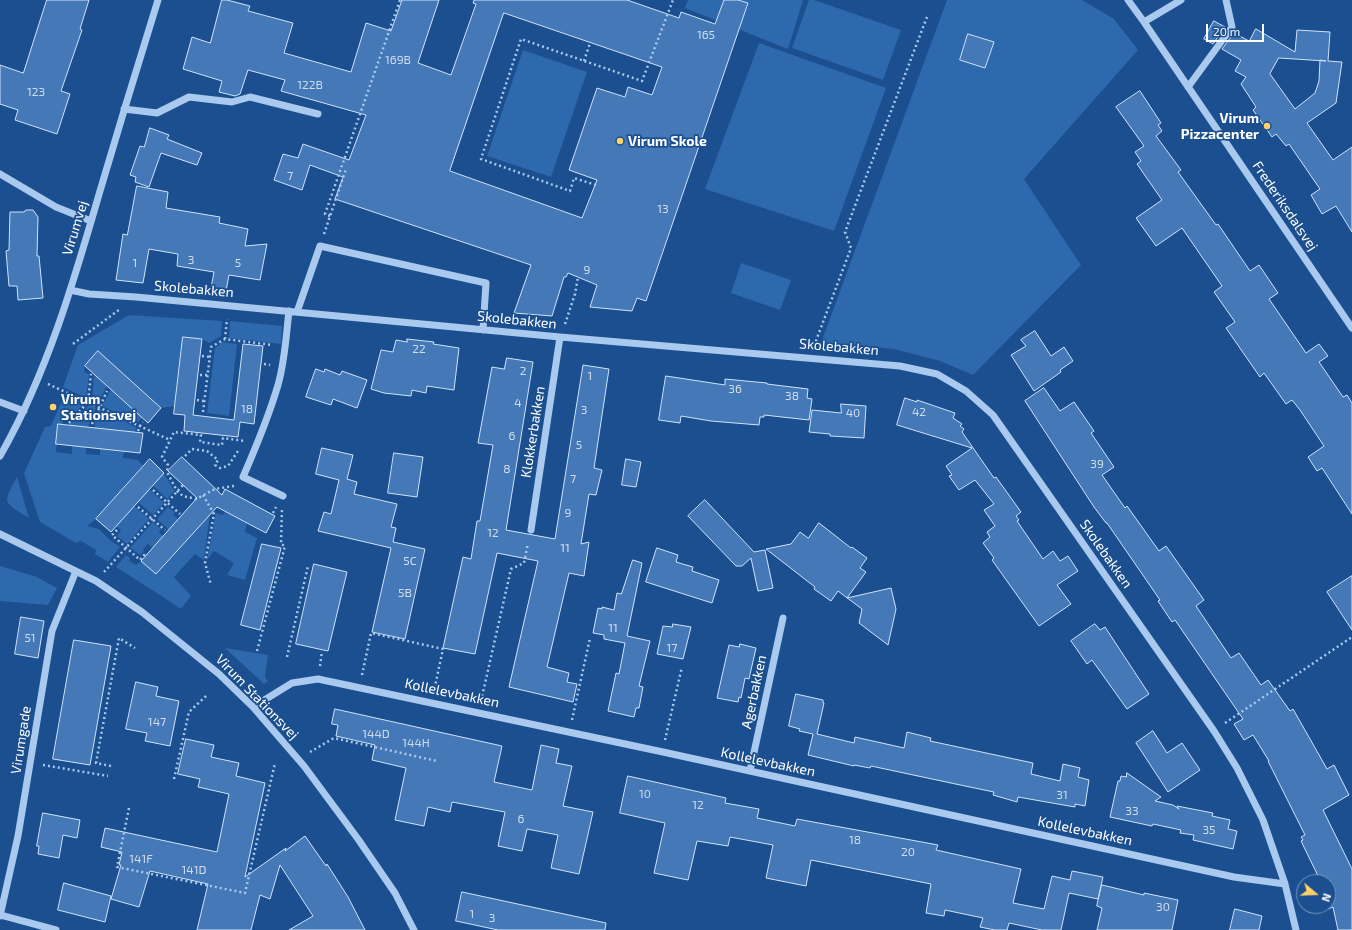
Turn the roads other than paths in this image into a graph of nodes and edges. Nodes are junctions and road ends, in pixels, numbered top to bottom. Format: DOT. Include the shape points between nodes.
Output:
graph roads {
  1 [pos="158,0"];
  2 [pos="1128,0"];
  3 [pos="1181,0"];
  4 [pos="1226,0"];
  5 [pos="1144,22"];
  6 [pos="1188,87"];
  7 [pos="124,109"];
  8 [pos="318,114"];
  9 [pos="0,174"];
  10 [pos="91,221"];
  11 [pos="70,290"];
  12 [pos="288,311"];
  13 [pos="297,312"];
  14 [pos="1352,328"];
  15 [pos="482,330"];
  16 [pos="560,337"];
  17 [pos="0,402"];
  18 [pos="24,411"];
  19 [pos="0,456"];
  20 [pos="283,496"];
  21 [pos="531,530"];
  22 [pos="0,534"];
  23 [pos="76,571"];
  24 [pos="783,618"];
  25 [pos="253,707"];
  26 [pos="750,771"];
  27 [pos="1285,884"];
  28 [pos="0,916"];
  29 [pos="56,930"];
  30 [pos="414,930"];
  31 [pos="1296,930"];
  1 -- 7 [label="street, Virumvej"];
  2 -- 5 [label="street, Frederiksdalsvej"];
  3 -- 5 [label="street"];
  4 -- 6 [label="street" via="1232,27"];
  5 -- 6 [label="street, Frederiksdalsvej"];
  6 -- 14 [label="street, Frederiksdalsvej"];
  7 -- 8 [label="street" via="157,112 189,97 232,102 250,97"];
  7 -- 10 [label="street, Virumvej"];
  9 -- 10 [label="street" via="56,207"];
  10 -- 11 [label="street, Virumvej"];
  11 -- 12 [label="street, Skolebakken" via="90,294"];
  11 -- 18 [label="street, Virumvej" via="38,380"];
  12 -- 13 [label="street, Skolebakken"];
  12 -- 20 [label="street" via="279,384 243,478"];
  13 -- 15 [label="street, Skolebakken"];
  13 -- 15 [label="street" via="320,246 486,283"];
  15 -- 16 [label="street, Skolebakken"];
  16 -- 21 [label="street, Klokkerbakken"];
  16 -- 27 [label="street, Skolebakken" via="900,366 937,374 966,390 993,415 1214,731 1237,768 1263,820"];
  17 -- 18 [label="street"];
  18 -- 19 [label="street, Virumvej"];
  22 -- 23 [label="street, Virum Stationsvej"];
  23 -- 25 [label="street, Virum Stationsvej" via="96,581 170,633 219,674"];
  23 -- 28 [label="street, Virumgade" via="52,631 18,836"];
  24 -- 26 [label="street, Agerbakken"];
  25 -- 26 [label="street, Kollelevbakken" via="292,683 318,678"];
  25 -- 30 [label="street, Virum Stationsvej" via="304,766 358,839 395,893"];
  26 -- 27 [label="street, Kollelevbakken" via="1234,877"];
  27 -- 31 [label="street, Skolebakken"];
  28 -- 29 [label="street, Virumgade"];
}
